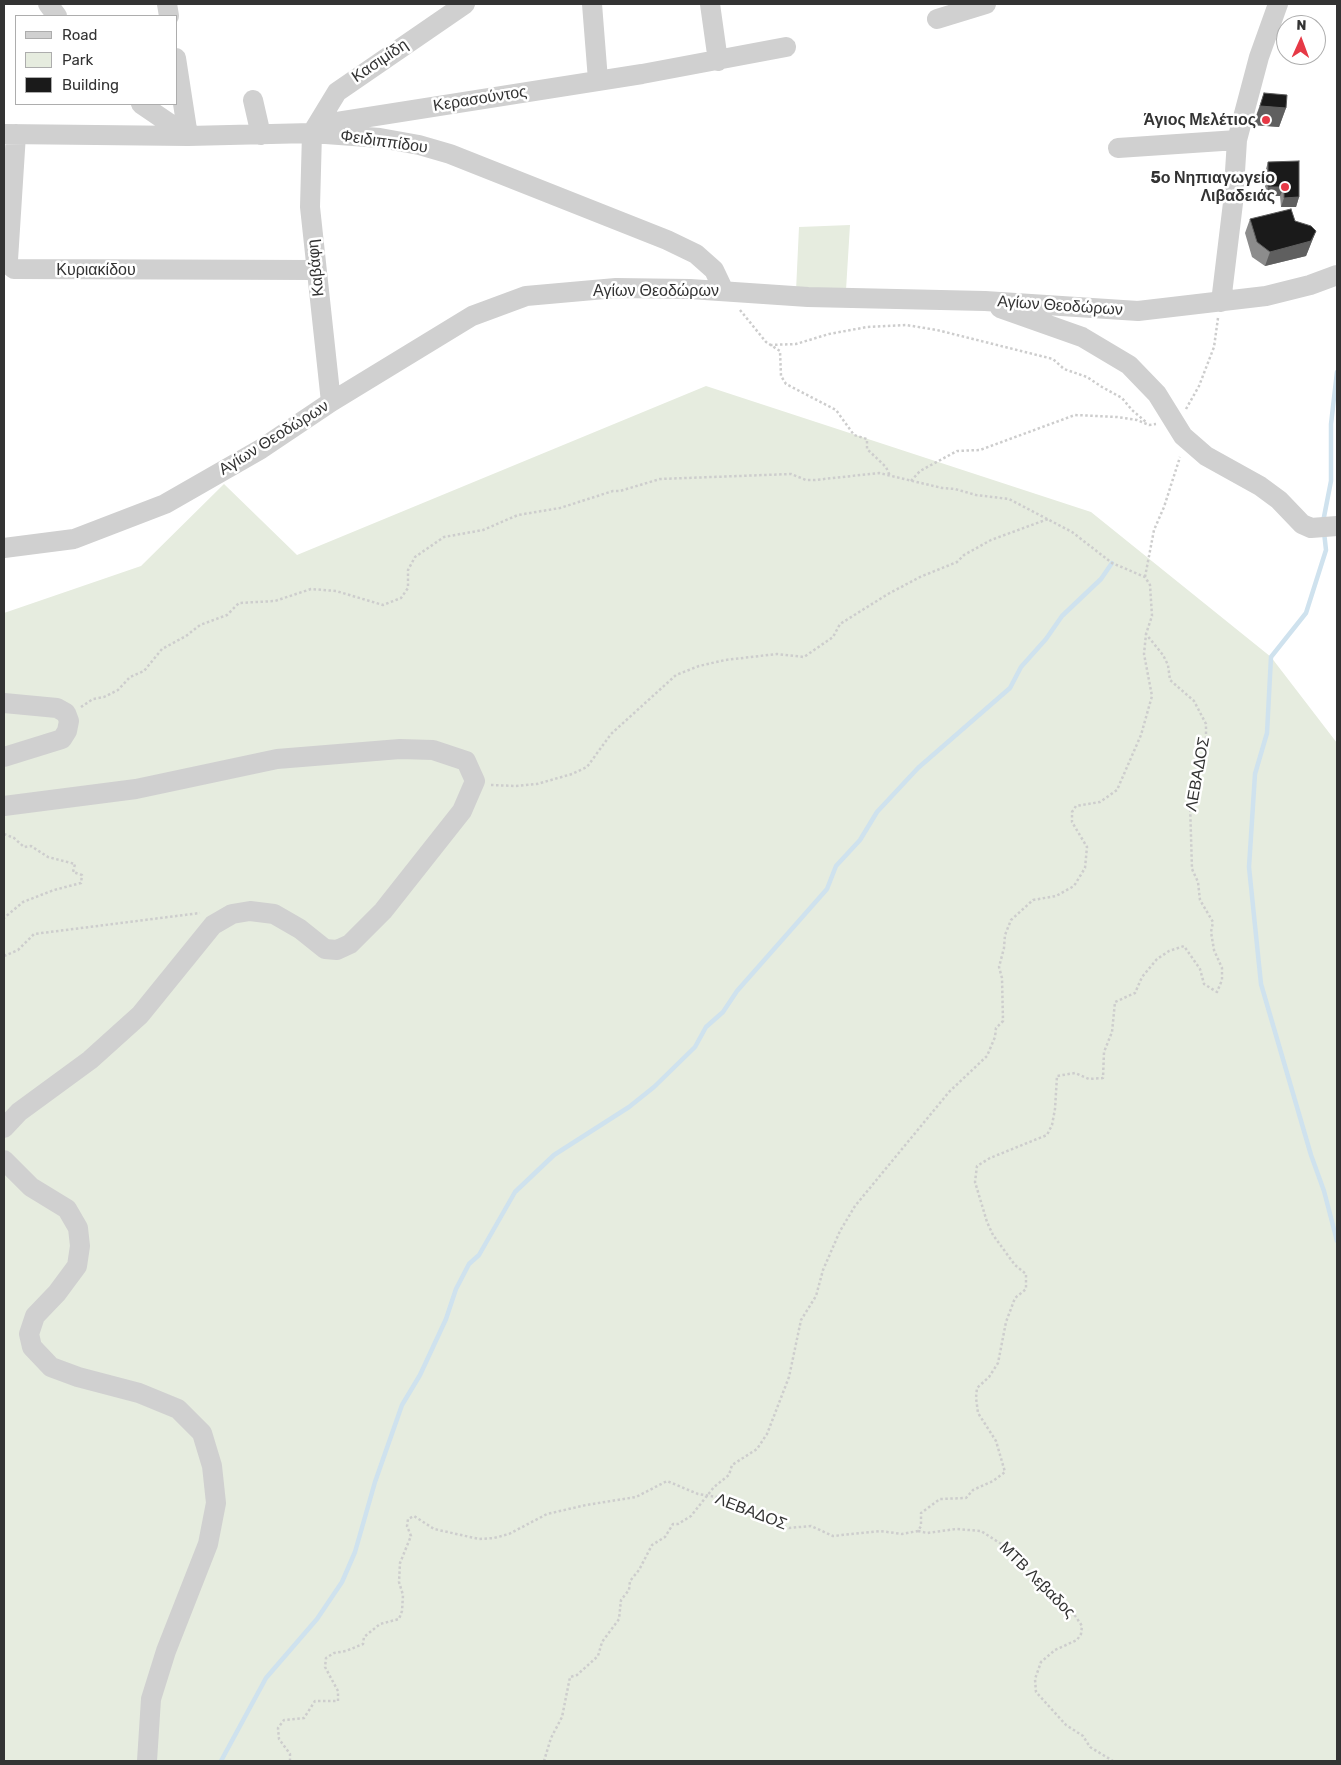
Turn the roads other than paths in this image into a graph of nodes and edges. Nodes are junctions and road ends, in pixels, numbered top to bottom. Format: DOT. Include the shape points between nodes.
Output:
graph roads {
  1 [pos="48,4"];
  2 [pos="465,4"];
  3 [pos="592,4"];
  4 [pos="710,4"];
  5 [pos="986,4"];
  6 [pos="1278,4"];
  7 [pos="56,15"];
  8 [pos="937,19"];
  9 [pos="786,47"];
  10 [pos="718,61"];
  11 [pos="178,71"];
  12 [pos="598,80"];
  13 [pos="253,100"];
  14 [pos="142,105"];
  15 [pos="315,129"];
  16 [pos="10,134"];
  17 [pos="261,135"];
  18 [pos="188,136"];
  19 [pos="1237,140"];
  20 [pos="1118,148"];
  21 [pos="316,270"];
  22 [pos="1337,275"];
  23 [pos="727,291"];
  24 [pos="985,301"];
  25 [pos="1222,302"];
  26 [pos="331,402"];
  27 [pos="1336,526"];
  28 [pos="4,548"];
  29 [pos="4,703"];
  30 [pos="4,757"];
  31 [pos="4,806"];
  32 [pos="4,1128"];
  33 [pos="4,1160"];
  34 [pos="147,1761"];
  1 -- 7 [label="street"];
  2 -- 15 [label="street, Κασιμίδη" via="347,83 337,92"];
  3 -- 12 [label="street"];
  4 -- 10 [label="street"];
  5 -- 8 [label="street"];
  6 -- 19 [label="street" via="1259,57"];
  9 -- 10 [label="street, Κερασούντος"];
  10 -- 12 [label="street, Κερασούντος"];
  11 -- 18 [label="street"];
  12 -- 15 [label="street, Κερασούντος"];
  13 -- 17 [label="street"];
  14 -- 18 [label="street"];
  15 -- 17 [label="street, Φειδιππίδου"];
  15 -- 21 [label="street, Καβάφη" via="310,207"];
  15 -- 23 [label="street, Φειδιππίδου" via="380,138 450,154 614,218 696,254 714,270"];
  16 -- 18 [label="street, Φειδιππίδου"];
  16 -- 21 [label="street, Κυριακίδου" via="8,260 14,269"];
  17 -- 18 [label="street, Φειδιππίδου"];
  19 -- 20 [label="street"];
  19 -- 25 [label="street"];
  21 -- 26 [label="street, Καβάφη"];
  22 -- 25 [label="street, Αγίων Θεοδώρων" via="1310,286"];
  23 -- 24 [label="street, Αγίων Θεοδώρων"];
  23 -- 26 [label="street, Αγίων Θεοδώρων" via="616,288 526,296 472,316"];
  24 -- 25 [label="street, Αγίων Θεοδώρων" via="1138,311"];
  24 -- 27 [label="street" via="1011,314 1082,337 1129,365 1157,394 1188,440 1206,456 1260,486 1302,524 1311,528"];
  26 -- 28 [label="street, Αγίων Θεοδώρων" via="261,448 165,504 74,539"];
  29 -- 30 [label="street" via="57,708 66,713 69,721 62,738"];
  31 -- 32 [label="street" via="136,789 277,759 400,749 433,750 466,761 475,781 462,811 383,911 350,944 337,950 325,949 274,914 250,911 232,914 213,926 140,1015 90,1060 19,1112"];
  33 -- 34 [label="street" via="31,1187 67,1209 78,1228 77,1266 35,1316 29,1334 32,1348 51,1367 78,1378 139,1393 178,1409 202,1433 212,1466 216,1503 208,1544 151,1699"];
}
